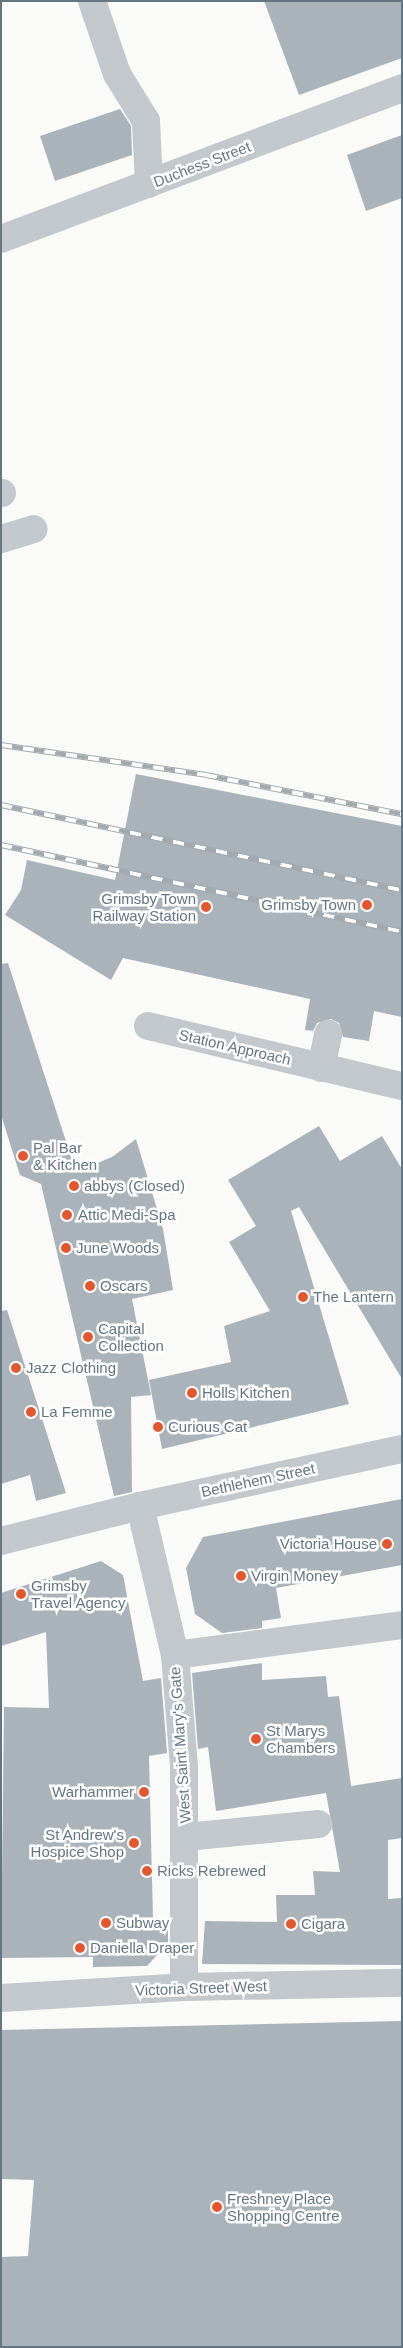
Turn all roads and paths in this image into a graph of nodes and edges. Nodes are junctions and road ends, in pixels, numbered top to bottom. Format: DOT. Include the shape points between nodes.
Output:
graph roads {
  1 [pos="92,1"];
  2 [pos="402,88"];
  3 [pos="149,184"];
  4 [pos="1,240"];
  5 [pos="34,528"];
  6 [pos="1,539"];
  7 [pos="148,1026"];
  8 [pos="328,1034"];
  9 [pos="321,1068"];
  10 [pos="402,1086"];
  11 [pos="402,1450"];
  12 [pos="140,1506"];
  13 [pos="1,1540"];
  14 [pos="402,1626"];
  15 [pos="175,1655"];
  16 [pos="318,1824"];
  17 [pos="186,1837"];
  18 [pos="402,1983"];
  19 [pos="184,1987"];
  20 [pos="1,1998"];
  1 -- 3 [label="street" via="117,74 146,121"];
  2 -- 3 [label="street, Duchess Street"];
  3 -- 4 [label="street, Duchess Street"];
  5 -- 6 [label="street"];
  7 -- 9 [label="street, Station Approach"];
  8 -- 9 [label="street"];
  9 -- 10 [label="street, Station Approach"];
  11 -- 12 [label="street, Bethlehem Street"];
  12 -- 13 [label="street, Bethlehem Street"];
  12 -- 15 [label="street, West Saint Mary's Gate"];
  14 -- 15 [label="street"];
  15 -- 17 [label="street, West Saint Mary's Gate"];
  16 -- 17 [label="street"];
  17 -- 19 [label="street, West Saint Mary's Gate"];
  18 -- 19 [label="street, Victoria Street West"];
  19 -- 20 [label="street, Victoria Street West"];
}
